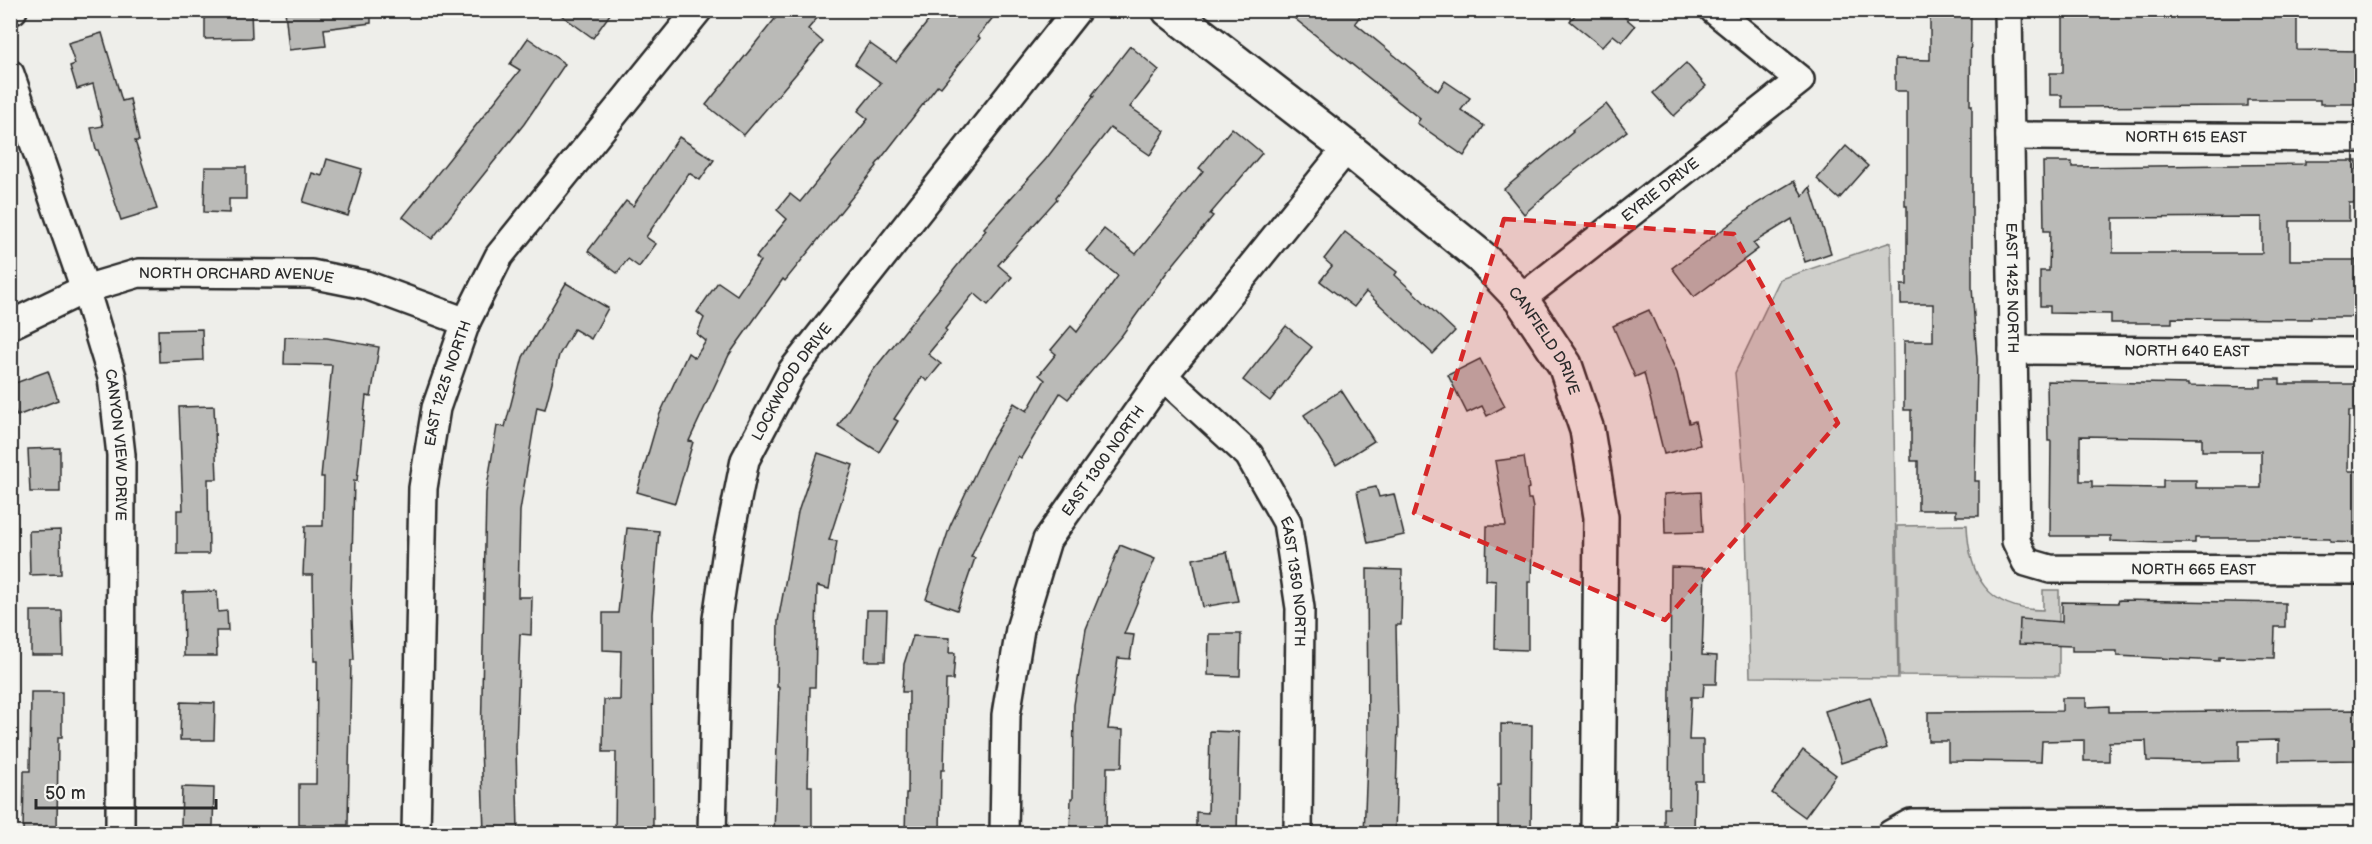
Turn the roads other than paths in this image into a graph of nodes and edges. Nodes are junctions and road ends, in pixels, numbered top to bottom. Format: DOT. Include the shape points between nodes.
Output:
graph roads {
  1 [pos="698,10"];
  2 [pos="1077,10"];
  3 [pos="1169,10"];
  4 [pos="1714,10"];
  5 [pos="2008,10"];
  6 [pos="10,74"];
  7 [pos="2010,136"];
  8 [pos="2361,138"];
  9 [pos="1347,148"];
  10 [pos="85,289"];
  11 [pos="1521,299"];
  12 [pos="466,322"];
  13 [pos="10,325"];
  14 [pos="2013,350"];
  15 [pos="2361,352"];
  16 [pos="1162,376"];
  17 [pos="2026,562"];
  18 [pos="2361,570"];
  19 [pos="2361,821"];
  20 [pos="120,834"];
  21 [pos="416,834"];
  22 [pos="712,834"];
  23 [pos="1004,834"];
  24 [pos="1298,834"];
  25 [pos="1598,834"];
  26 [pos="1891,834"];
  1 -- 12 [label="street, EAST 1225 NORTH" via="499,256"];
  2 -- 22 [label="street, LOCKWOOD DRIVE" via="792,371 745,460 717,619"];
  3 -- 9 [label="street, CANFIELD DRIVE"];
  4 -- 11 [label="street, EYRIE DRIVE" via="1800,80"];
  5 -- 7 [label="street, EAST 1425 NORTH"];
  6 -- 10 [label="street, CANYON VIEW DRIVE"];
  7 -- 8 [label="street, NORTH 615 EAST"];
  7 -- 14 [label="street, EAST 1425 NORTH"];
  9 -- 11 [label="street, CANFIELD DRIVE" via="1481,257"];
  9 -- 16 [label="street, EAST 1300 NORTH"];
  10 -- 12 [label="street, NORTH ORCHARD AVENUE" via="139,273 311,274 366,285"];
  10 -- 13 [label="street, NORTH ORCHARD AVENUE"];
  10 -- 20 [label="street, CANYON VIEW DRIVE" via="112,377 121,454"];
  11 -- 25 [label="street, CANFIELD DRIVE" via="1565,365 1587,430 1601,517"];
  12 -- 21 [label="street, EAST 1225 NORTH" via="436,408 423,488"];
  14 -- 15 [label="street, NORTH 640 EAST"];
  14 -- 17 [label="street, EAST 1425 NORTH" via="2016,541"];
  16 -- 23 [label="street, EAST 1300 NORTH" via="1047,540 1020,629 1006,715"];
  16 -- 24 [label="street, EAST 1350 NORTH" via="1249,455 1287,522 1300,608"];
  17 -- 18 [label="street, NORTH 665 EAST" via="2050,569"];
  19 -- 26 [label="street" via="1911,823"];
}
